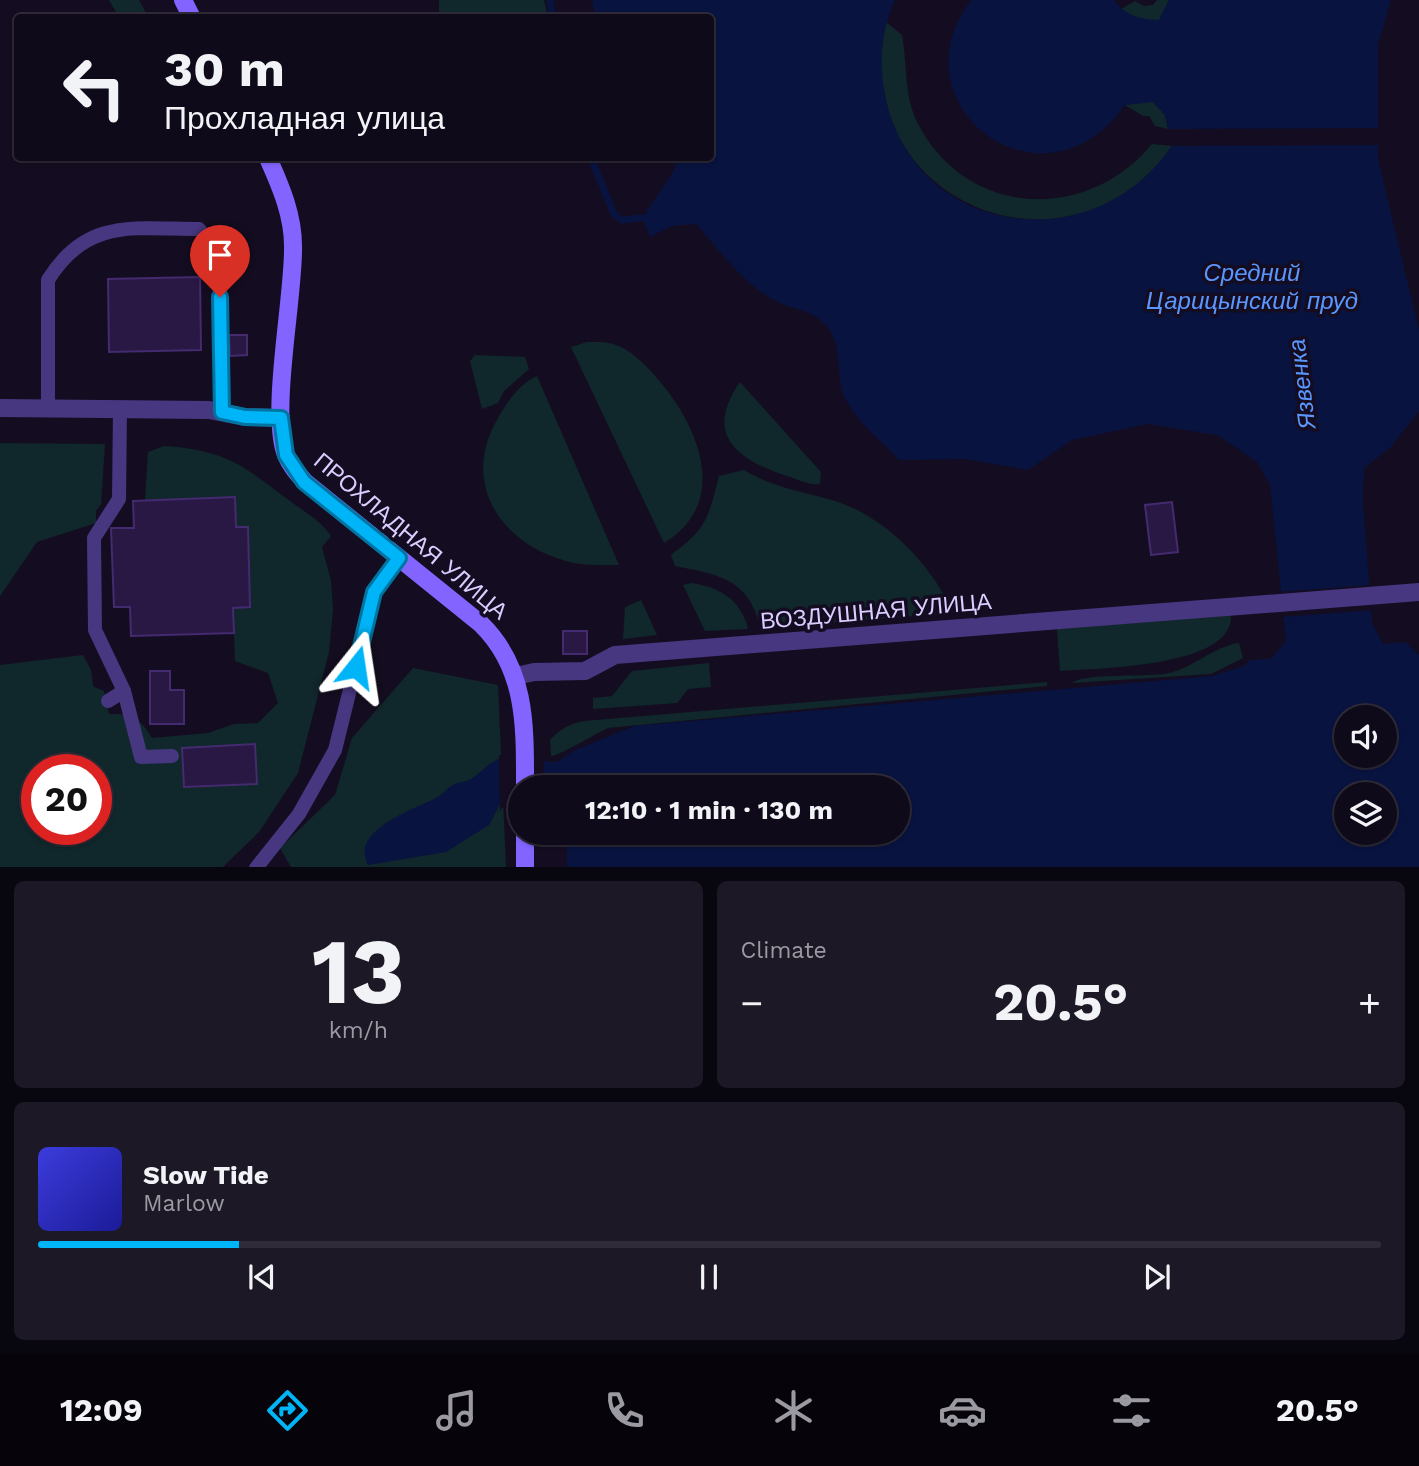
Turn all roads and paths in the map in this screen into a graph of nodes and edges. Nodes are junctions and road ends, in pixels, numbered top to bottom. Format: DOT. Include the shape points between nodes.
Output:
graph roads {
  1 [pos="269,161"];
  2 [pos="0,408"];
  3 [pos="48,408"];
  4 [pos="120,408"];
  5 [pos="222,412"];
  6 [pos="281,418"];
  7 [pos="399,558"];
  8 [pos="1419,592"];
  9 [pos="516,676"];
  10 [pos="124,691"];
  11 [pos="108,701"];
  12 [pos="172,757"];
  13 [pos="525,775"];
  14 [pos="525,845"];
  15 [pos="256,867"];
  16 [pos="525,867"];
  1 -- 6 [label="main road, ПРОХЛАДНАЯ УЛИЦА" via="282,190 293,250"];
  2 -- 3 [label="street"];
  3 -- 4 [label="street"];
  3 -- 5 [label="lane" via="48,280 57,265 91,237 110,229 199,229 219,252"];
  4 -- 5 [label="street"];
  4 -- 10 [label="lane" via="119,499 94,538 95,630"];
  5 -- 6 [label="street"];
  6 -- 7 [label="main road, ПРОХЛАДНАЯ УЛИЦА" via="286,455 299,475"];
  7 -- 9 [label="main road, ПРОХЛАДНАЯ УЛИЦА" via="495,638"];
  7 -- 15 [label="lane" via="374,592 335,750 299,814"];
  8 -- 9 [label="street, ВОЗДУШНАЯ УЛИЦА" via="615,655 585,671"];
  9 -- 13 [label="main road, ПРОХЛАДНАЯ УЛИЦА"];
  10 -- 11 [label="lane"];
  10 -- 12 [label="lane" via="141,757"];
  14 -- 16 [label="main road"];
}
